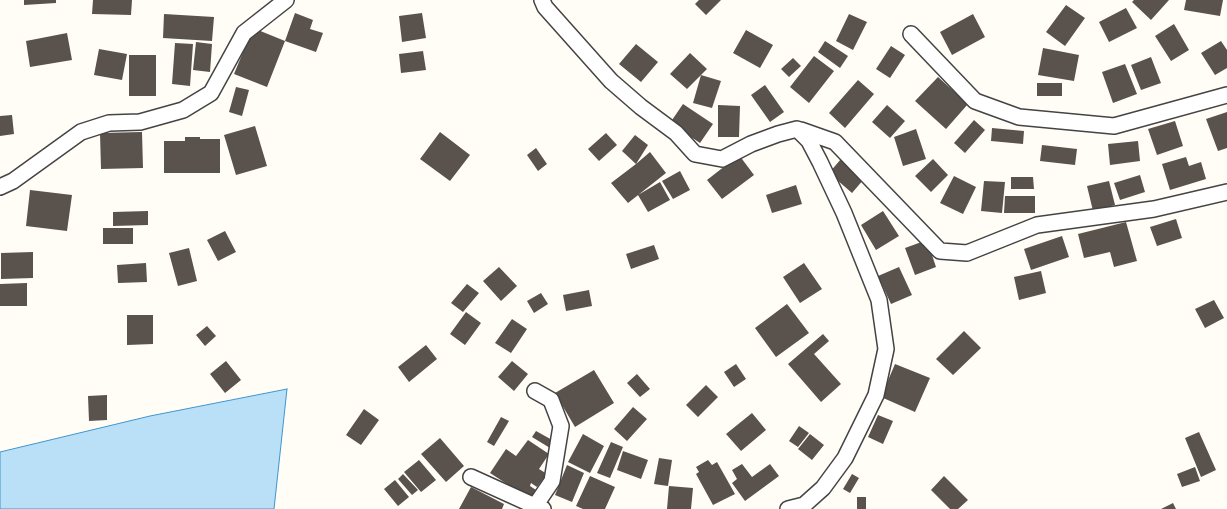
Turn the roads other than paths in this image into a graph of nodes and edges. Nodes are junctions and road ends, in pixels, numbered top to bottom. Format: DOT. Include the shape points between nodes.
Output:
graph roads {
  1 [pos="286,0"];
  2 [pos="542,0"];
  3 [pos="911,34"];
  4 [pos="1227,95"];
  5 [pos="797,129"];
  6 [pos="0,188"];
  7 [pos="1227,192"];
  8 [pos="535,391"];
  9 [pos="470,477"];
  10 [pos="539,508"];
  11 [pos="793,508"];
  1 -- 6 [label="street" via="244,33 211,93 183,110 140,122 109,123 81,132"];
  2 -- 5 [label="street" via="610,81 676,133 695,154 722,159 760,141"];
  3 -- 4 [label="street" via="975,101 1019,117 1114,126"];
  5 -- 7 [label="street" via="835,142 940,251 967,252 1037,225 1154,209"];
  5 -- 11 [label="street" via="809,141 820,162 866,264 879,300 886,349 876,395 845,458 823,488 804,505"];
  8 -- 10 [label="street" via="551,400 561,426 552,481"];
  9 -- 10 [label="street"];
}
